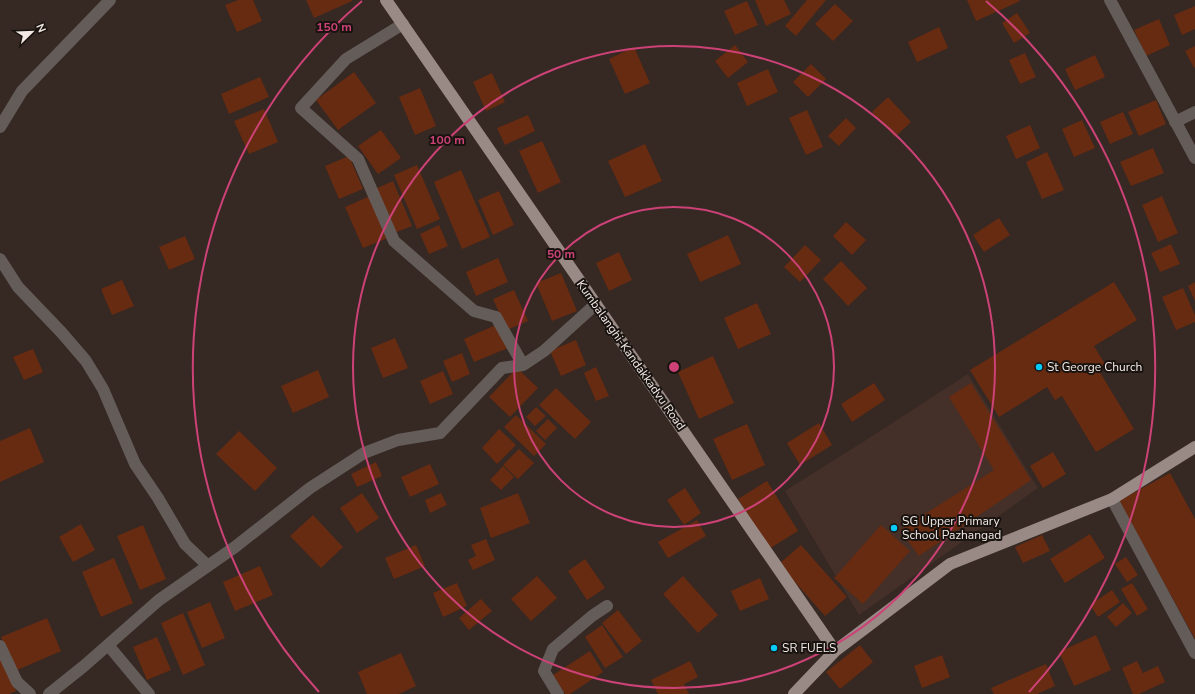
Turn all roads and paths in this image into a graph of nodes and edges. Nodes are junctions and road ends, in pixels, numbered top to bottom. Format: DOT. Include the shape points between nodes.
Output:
graph roads {
  1 [pos="110,0"];
  2 [pos="386,0"];
  3 [pos="1110,0"];
  4 [pos="403,24"];
  5 [pos="1195,112"];
  6 [pos="1175,122"];
  7 [pos="0,127"];
  8 [pos="1195,158"];
  9 [pos="0,259"];
  10 [pos="596,304"];
  11 [pos="523,364"];
  12 [pos="1195,447"];
  13 [pos="1112,500"];
  14 [pos="208,566"];
  15 [pos="607,606"];
  16 [pos="108,644"];
  17 [pos="0,646"];
  18 [pos="835,651"];
  19 [pos="1195,653"];
  20 [pos="30,694"];
  21 [pos="49,694"];
  22 [pos="149,694"];
  23 [pos="558,694"];
  24 [pos="794,694"];
  1 -- 7 [label="street" via="22,92"];
  2 -- 4 [label="main road, Kumbalanghi-Kandakkadvu Road"];
  3 -- 6 [label="street"];
  4 -- 10 [label="main road, Kumbalanghi-Kandakkadvu Road"];
  4 -- 11 [label="street" via="346,59 301,108 358,159 394,241 474,310 496,317"];
  5 -- 6 [label="street"];
  6 -- 8 [label="street"];
  9 -- 14 [label="street" via="18,287 86,362 103,389 135,464 186,544"];
  10 -- 11 [label="street" via="544,351"];
  10 -- 18 [label="main road, Kumbalanghi-Kandakkadvu Road"];
  11 -- 14 [label="street" via="502,368 440,434 398,440 364,453 310,488"];
  12 -- 13 [label="main road"];
  13 -- 18 [label="main road" via="950,564"];
  13 -- 19 [label="street"];
  14 -- 16 [label="street" via="159,600"];
  15 -- 23 [label="street" via="553,649 544,670"];
  16 -- 21 [label="street"];
  16 -- 22 [label="street"];
  17 -- 20 [label="street" via="17,682"];
  18 -- 24 [label="main road"];
}
